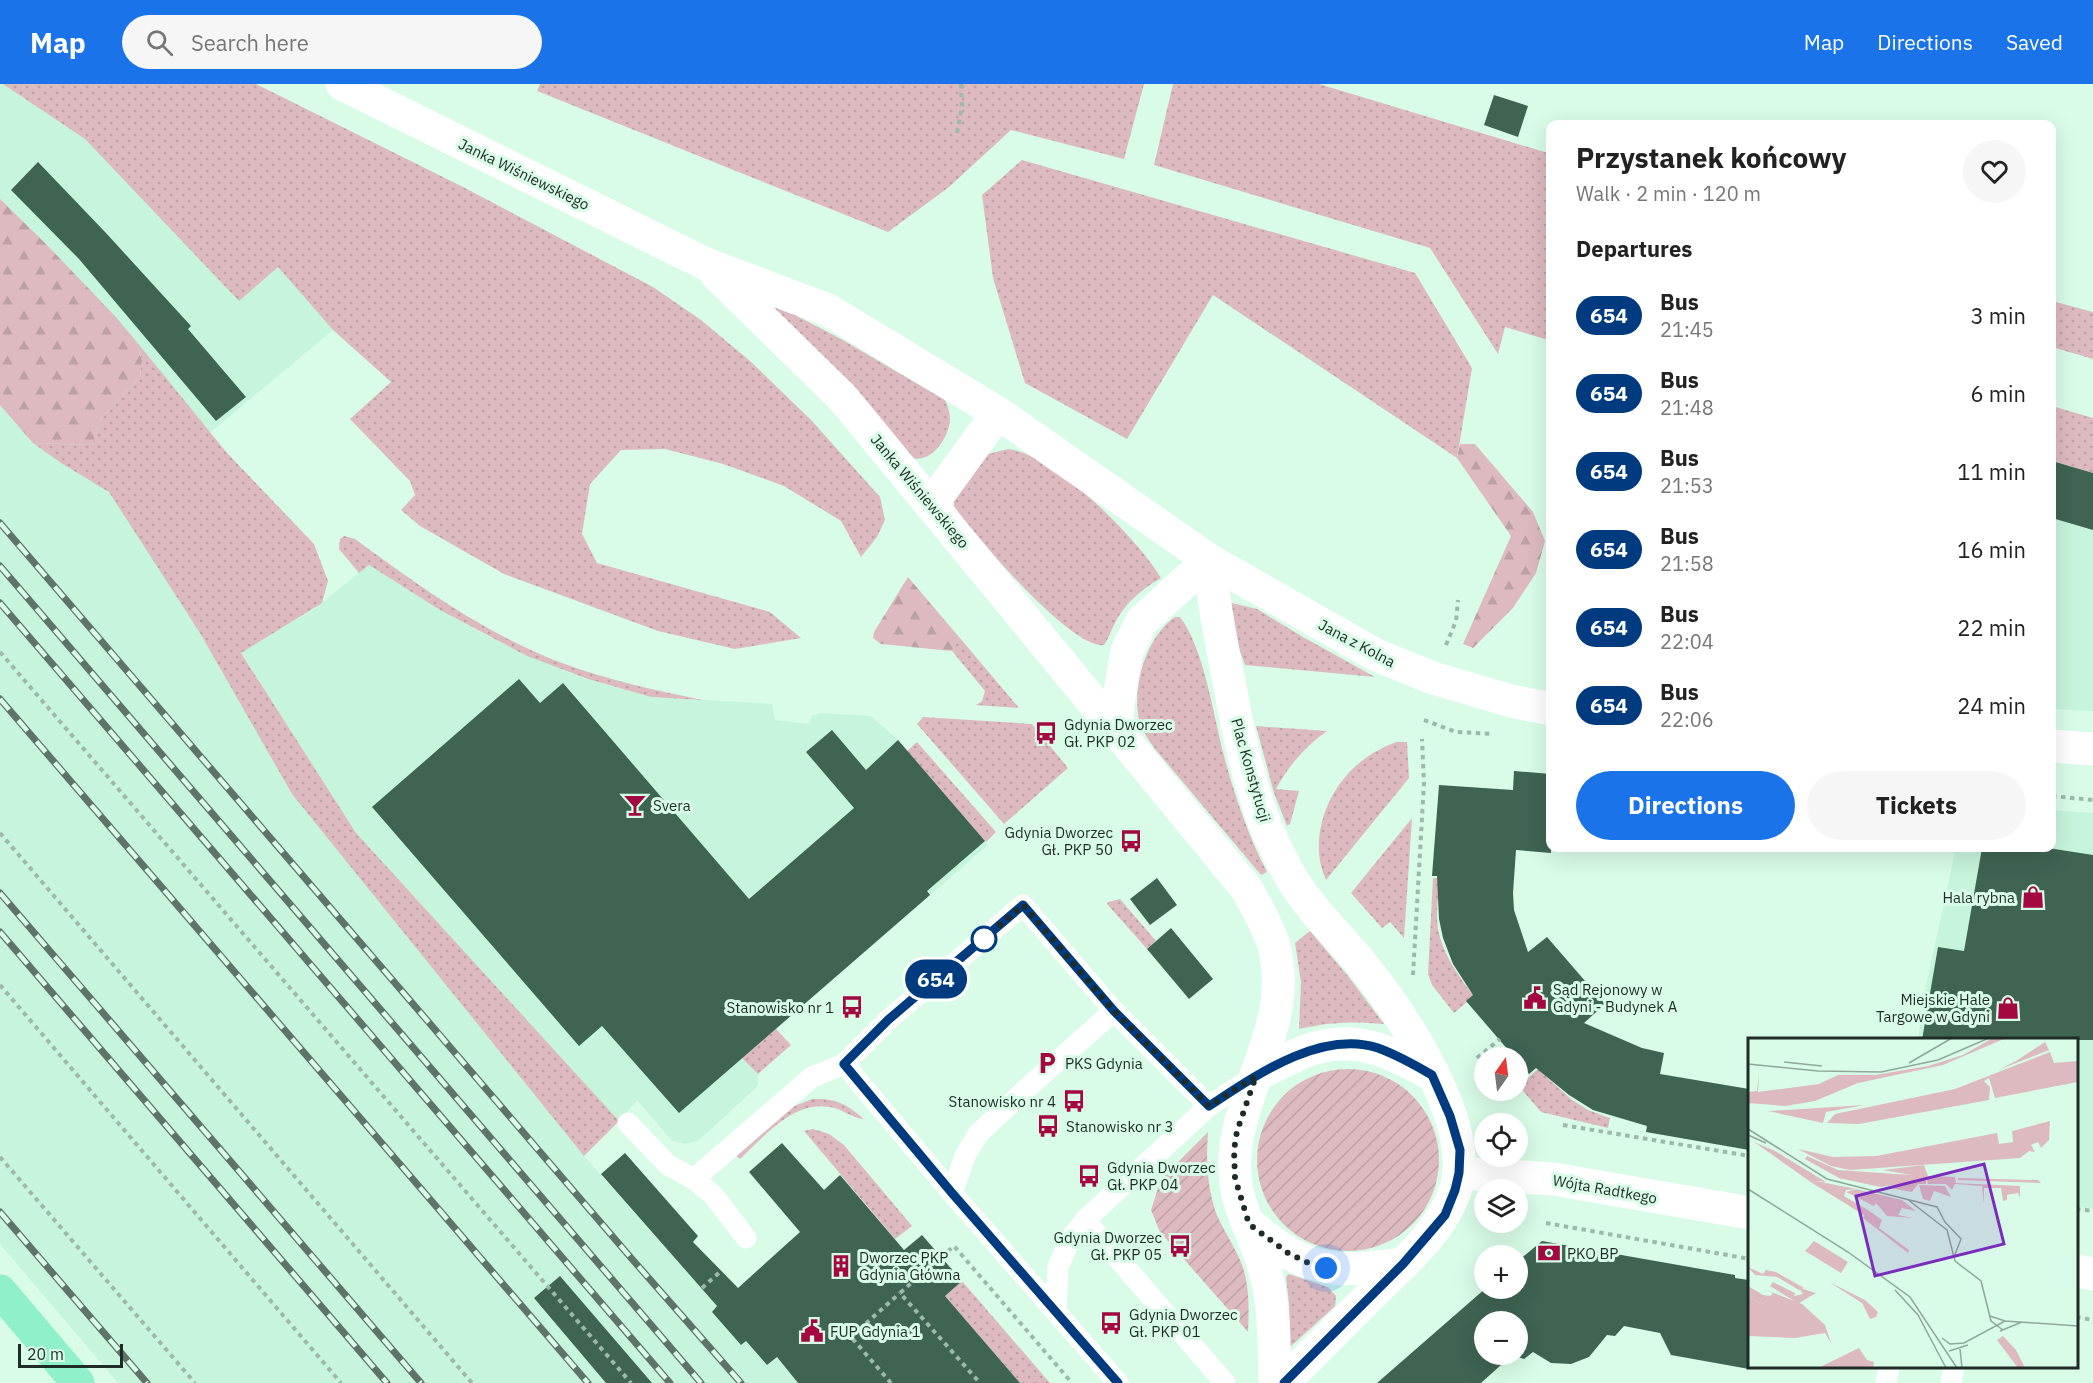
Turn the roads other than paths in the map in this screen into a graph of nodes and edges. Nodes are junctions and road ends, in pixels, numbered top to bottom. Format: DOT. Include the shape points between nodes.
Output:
graph roads {
  1 [pos="342,84"];
  2 [pos="706,264"];
  3 [pos="998,413"];
  4 [pos="931,505"];
  5 [pos="1209,560"];
  6 [pos="1546,708"];
  7 [pos="1117,732"];
  8 [pos="2056,746"];
  9 [pos="2093,749"];
  10 [pos="1114,1011"];
  11 [pos="844,1064"];
  12 [pos="1432,1075"];
  13 [pos="1256,1076"];
  14 [pos="1209,1106"];
  15 [pos="628,1123"];
  16 [pos="1459,1173"];
  17 [pos="694,1179"];
  18 [pos="952,1193"];
  19 [pos="1748,1213"];
  20 [pos="1085,1220"];
  21 [pos="1249,1224"];
  22 [pos="746,1238"];
  23 [pos="1403,1264"];
  24 [pos="2078,1271"];
  25 [pos="2093,1274"];
  26 [pos="6,1303"];
  27 [pos="1056,1311"];
  28 [pos="1889,1368"];
  29 [pos="1954,1368"];
  30 [pos="78,1383"];
  31 [pos="1118,1383"];
  32 [pos="1225,1383"];
  33 [pos="1275,1383"];
  34 [pos="1284,1383"];
  35 [pos="1886,1383"];
  36 [pos="1951,1383"];
  1 -- 2 [label="main road, Janka Wiśniewskiego"];
  2 -- 3 [label="main road, Janka Wiśniewskiego" via="828,310"];
  2 -- 4 [label="main road, Janka Wiśniewskiego" via="842,397"];
  3 -- 4 [label="main road"];
  3 -- 5 [label="main road, Janka Wiśniewskiego"];
  4 -- 7 [label="main road, Janka Wiśniewskiego"];
  5 -- 6 [label="main road, Jana z Kolna" via="1376,655 1444,681"];
  5 -- 7 [label="main road" via="1142,621 1127,651"];
  5 -- 12 [label="main road, Plac Konstytucji" via="1239,737 1267,827 1295,884 1391,1001"];
  7 -- 13 [label="main road" via="1246,888 1274,944 1278,1001 1271,1036"];
  8 -- 9 [label="main road"];
  10 -- 11 [label="lane" via="1023,905 888,1020"];
  10 -- 14 [label="lane"];
  10 -- 18 [label="lane" via="978,1134 965,1156"];
  11 -- 17 [label="lane" via="812,1077"];
  11 -- 18 [label="lane"];
  12 -- 13 [label="main road" via="1377,1048 1347,1043 1317,1047"];
  12 -- 16 [label="main road, Plac Konstytucji" via="1460,1150"];
  13 -- 14 [label="lane"];
  13 -- 21 [label="main road" via="1234,1150 1235,1178"];
  14 -- 20 [label="lane"];
  15 -- 17 [label="lane" via="668,1165"];
  16 -- 19 [label="main road, Wójta Radtkego" via="1553,1179"];
  16 -- 23 [label="main road, Plac Konstytucji" via="1445,1215"];
  17 -- 22 [label="lane" via="714,1196"];
  18 -- 27 [label="lane"];
  20 -- 27 [label="lane" via="1070,1239 1058,1267"];
  20 -- 32 [label="lane"];
  21 -- 23 [label="main road" via="1288,1253 1326,1268 1346,1270"];
  21 -- 33 [label="main road" via="1270,1296"];
  23 -- 34 [label="main road, Plac Konstytucji"];
  24 -- 25 [label="main road"];
  26 -- 30 [label="main road"];
  27 -- 31 [label="lane"];
  28 -- 35 [label="lane"];
  29 -- 36 [label="lane"];
}
